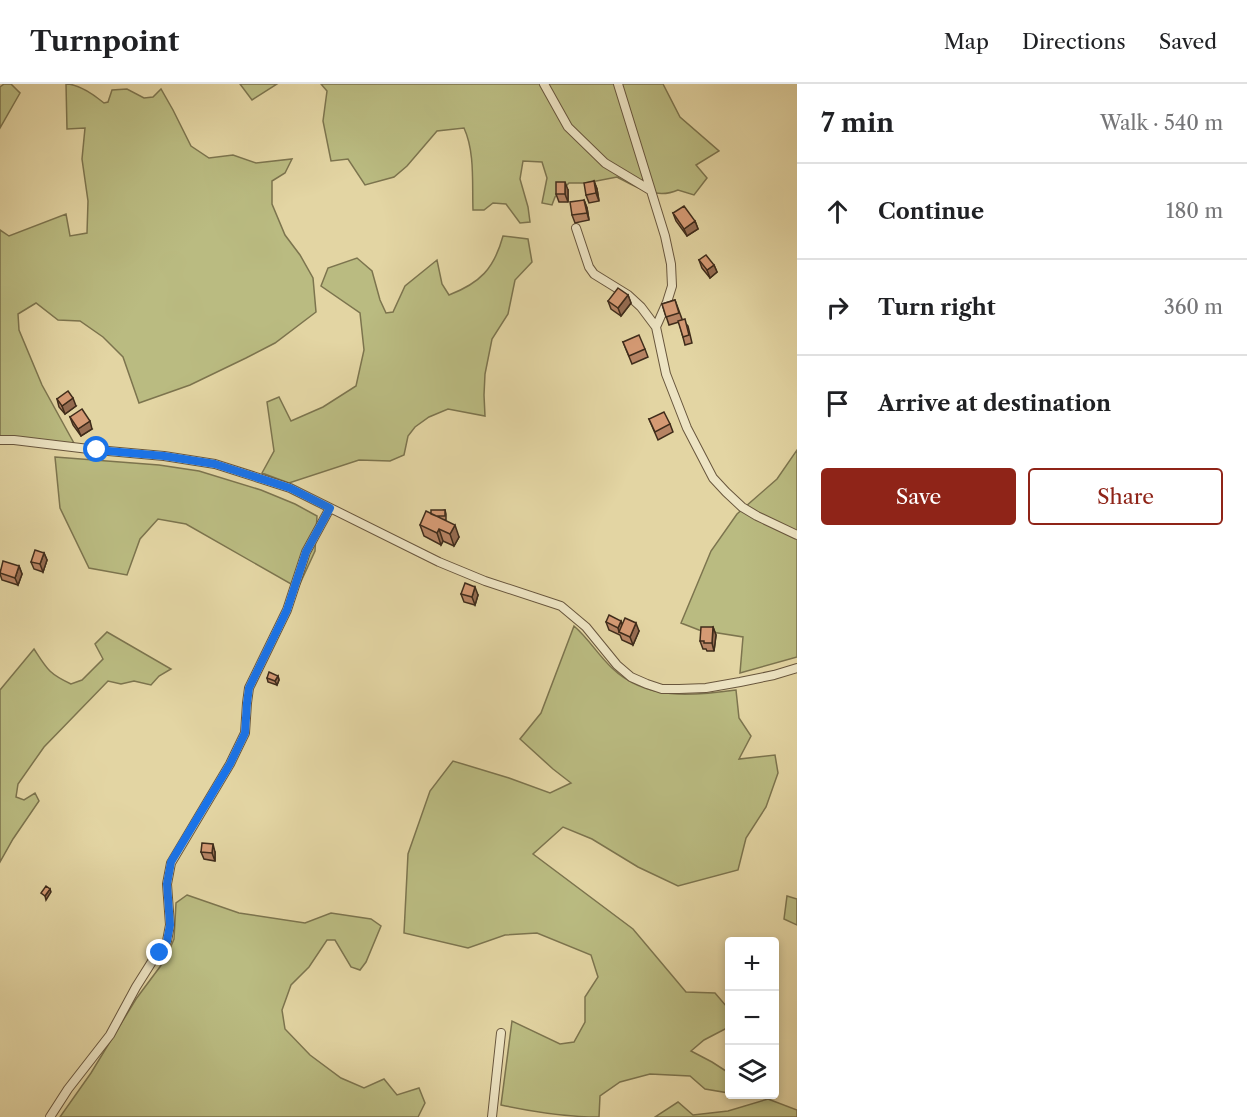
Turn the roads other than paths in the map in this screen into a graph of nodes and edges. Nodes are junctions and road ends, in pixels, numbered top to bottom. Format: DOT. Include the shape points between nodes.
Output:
graph roads {
  1 [pos="544,84"];
  2 [pos="618,84"];
  3 [pos="650,190"];
  4 [pos="576,228"];
  5 [pos="656,327"];
  6 [pos="0,440"];
  7 [pos="330,508"];
  8 [pos="797,535"];
  9 [pos="797,668"];
  10 [pos="501,1033"];
  11 [pos="50,1117"];
  12 [pos="492,1117"];
  1 -- 3 [label="street" via="568,127 605,163"];
  2 -- 3 [label="street"];
  3 -- 5 [label="street" via="665,236 672,286"];
  4 -- 5 [label="street" via="594,274 628,295"];
  5 -- 8 [label="street" via="666,374 687,428 713,478 742,507"];
  6 -- 7 [label="street" via="215,464 290,488"];
  7 -- 9 [label="street" via="439,562 561,606 586,627 617,665 647,684 662,689 705,688"];
  7 -- 11 [label="street" via="306,552 287,610 249,688 245,733 171,862 167,941 110,1035"];
  10 -- 12 [label="street"];
}
